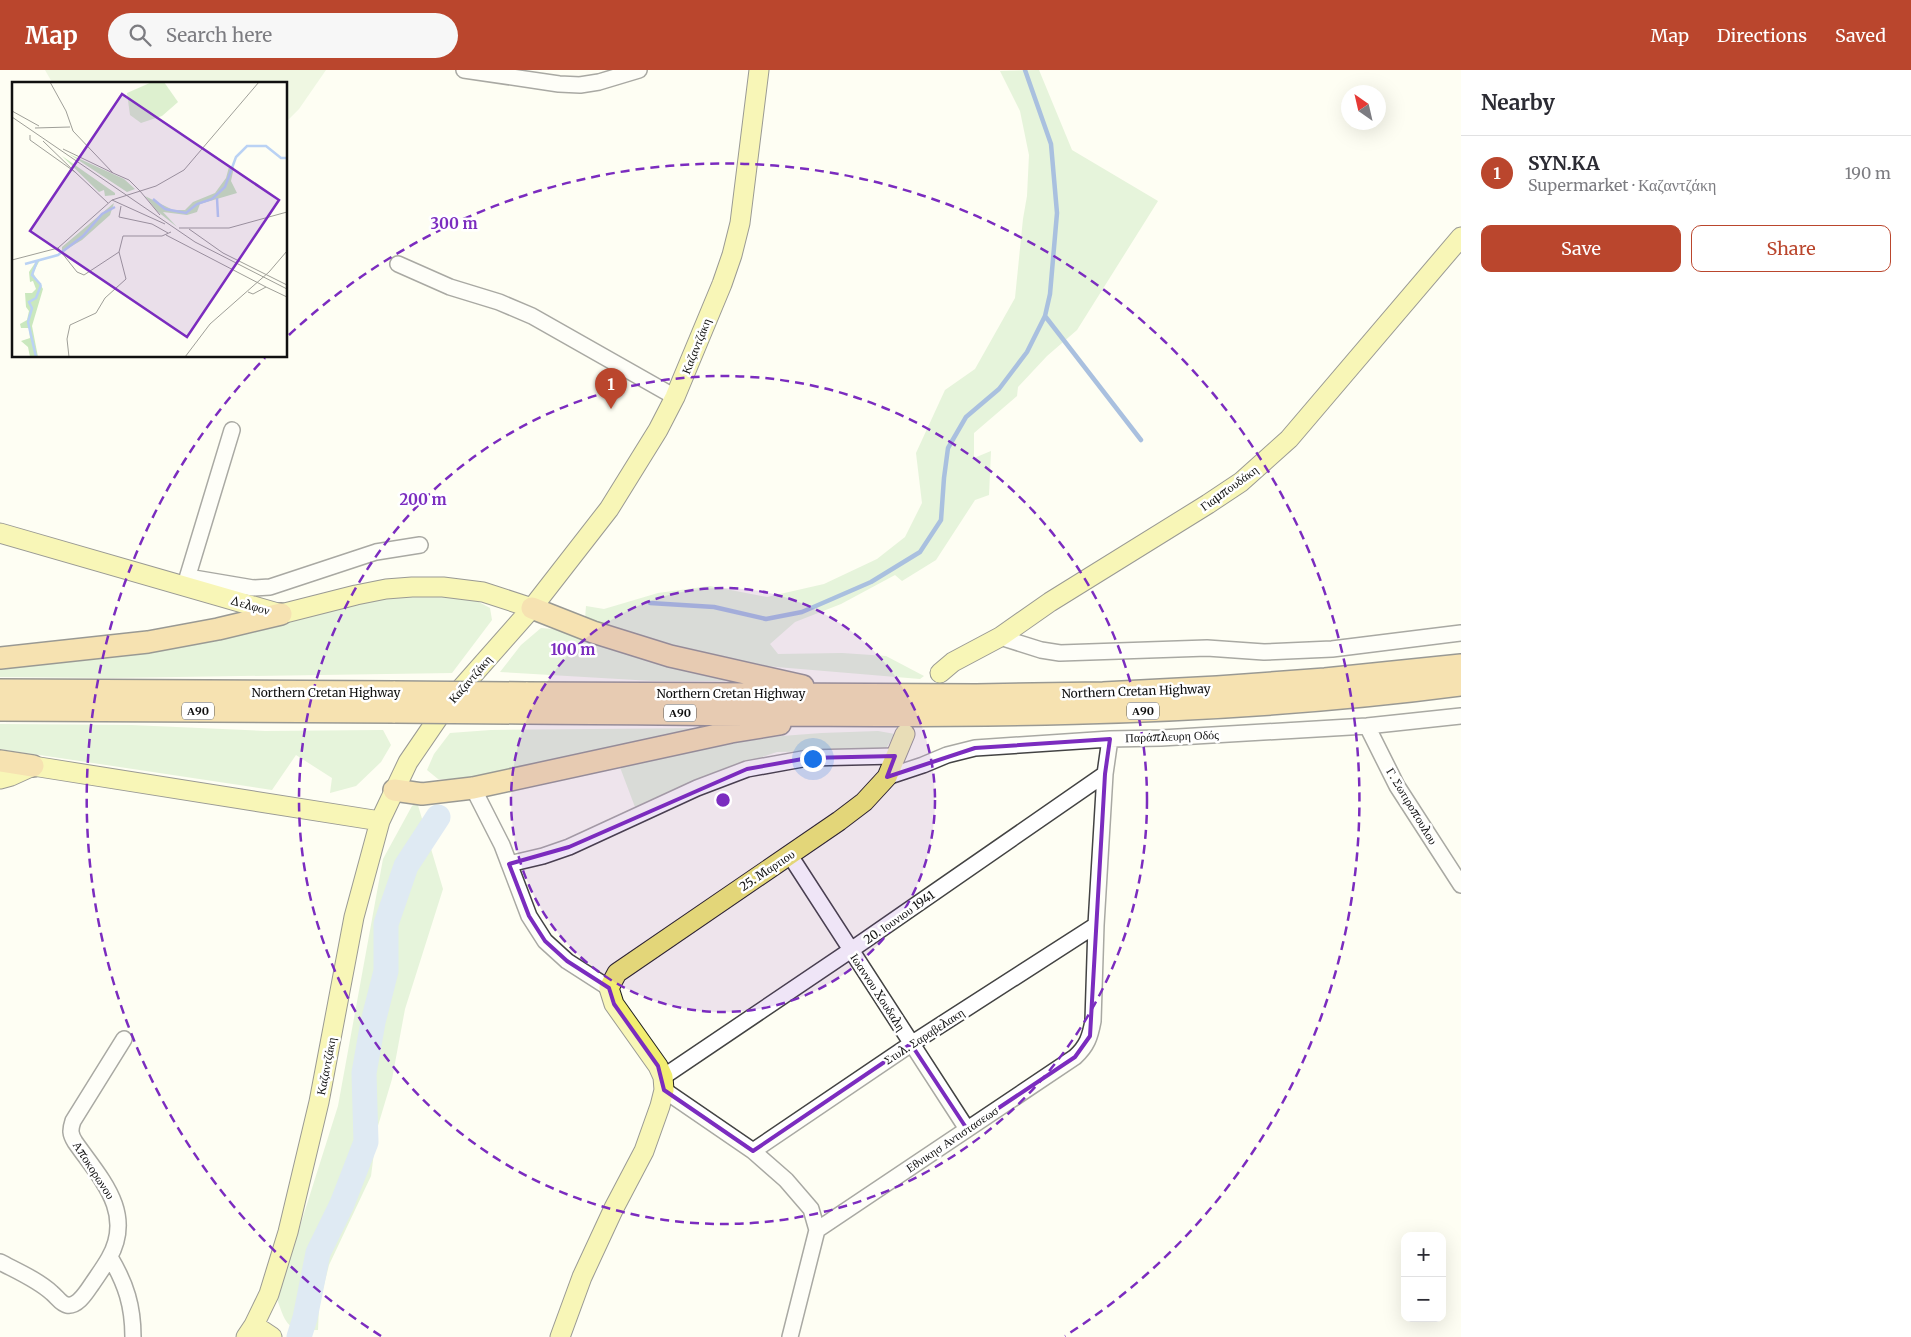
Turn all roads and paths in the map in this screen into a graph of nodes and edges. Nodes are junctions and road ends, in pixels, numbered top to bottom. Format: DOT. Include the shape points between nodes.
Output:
graph roads {
  1 [pos="464,70"];
  2 [pos="639,70"];
  3 [pos="759,70"];
  4 [pos="1461,237"];
  5 [pos="398,264"];
  6 [pos="675,397"];
  7 [pos="232,430"];
  8 [pos="0,533"];
  9 [pos="420,545"];
  10 [pos="186,581"];
  11 [pos="532,608"];
  12 [pos="281,614"];
  13 [pos="1461,633"];
  14 [pos="1000,637"];
  15 [pos="0,658"];
  16 [pos="1461,665"];
  17 [pos="940,673"];
  18 [pos="1461,685"];
  19 [pos="0,690"];
  20 [pos="830,694"];
  21 [pos="395,702"];
  22 [pos="526,703"];
  23 [pos="0,710"];
  24 [pos="835,714"];
  25 [pos="1461,716"];
  26 [pos="1367,726"];
  27 [pos="905,734"];
  28 [pos="1110,739"];
  29 [pos="895,756"];
  30 [pos="0,761"];
  31 [pos="33,766"];
  32 [pos="1104,774"];
  33 [pos="887,777"];
  34 [pos="0,779"];
  35 [pos="473,788"];
  36 [pos="394,790"];
  37 [pos="380,821"];
  38 [pos="789,854"];
  39 [pos="509,864"];
  40 [pos="1461,885"];
  41 [pos="1096,925"];
  42 [pos="851,950"];
  43 [pos="609,988"];
  44 [pos="124,1039"];
  45 [pos="911,1044"];
  46 [pos="663,1084"];
  47 [pos="967,1129"];
  48 [pos="753,1151"];
  49 [pos="817,1230"];
  50 [pos="110,1257"];
  51 [pos="0,1262"];
  52 [pos="250,1331"];
  53 [pos="133,1337"];
  54 [pos="272,1337"];
  55 [pos="560,1337"];
  56 [pos="790,1337"];
  1 -- 2 [label="street" via="580,85"];
  3 -- 6 [label="main road, Καζαντζάκη" via="740,223 732,255"];
  4 -- 14 [label="main road, Γιαμπουδάκη" via="1289,439 1263,464 1208,504 1050,602"];
  5 -- 6 [label="street" via="450,287 532,316"];
  6 -- 11 [label="main road, Καζαντζάκη" via="610,509"];
  7 -- 10 [label="street"];
  8 -- 10 [label="main road, Δελφον"];
  9 -- 10 [label="street" via="376,552 270,587"];
  10 -- 12 [label="main road, Δελφον"];
  11 -- 12 [label="main road, Δελφον" via="483,592 443,586 386,589"];
  11 -- 20 [label="highway" via="593,632 670,656 776,678"];
  11 -- 36 [label="main road, Καζαντζάκη" via="449,702 408,762"];
  12 -- 15 [label="highway" via="148,642"];
  13 -- 14 [label="street" via="1332,649 1264,652 1207,648 1060,653"];
  14 -- 17 [label="main road, Γιαμπουδάκη" via="952,662"];
  16 -- 20 [label="highway, Northern Cretan Highway / Α90" via="1296,681 1103,693"];
  18 -- 24 [label="highway, Northern Cretan Highway / Α90" via="1324,699 1108,713"];
  19 -- 21 [label="highway, Northern Cretan Highway / Α90"];
  20 -- 22 [label="highway, Northern Cretan Highway / Α90"];
  21 -- 22 [label="highway, Northern Cretan Highway / Α90, bridge"];
  21 -- 23 [label="highway, Northern Cretan Highway / Α90"];
  22 -- 24 [label="highway, Northern Cretan Highway / Α90"];
  24 -- 35 [label="highway" via="731,732"];
  25 -- 26 [label="street, Παράπλευρη Οδός"];
  26 -- 28 [label="street, Παράπλευρη Οδός"];
  26 -- 40 [label="street, Γ. Σωτιροπουλου" via="1398,786"];
  27 -- 29 [label="main road, 25. Μαρτιου"];
  28 -- 32 [label="street"];
  28 -- 33 [label="street, Παράπλευρη Οδός" via="975,748"];
  29 -- 33 [label="main road, 25. Μαρτιου"];
  29 -- 39 [label="street" via="808,758 747,769 697,788 570,847"];
  30 -- 31 [label="highway"];
  31 -- 34 [label="main road"];
  31 -- 37 [label="main road"];
  32 -- 41 [label="street"];
  32 -- 42 [label="street, 20. Ιουνιου 1941"];
  33 -- 38 [label="main road, 25. Μαρτιου" via="864,802"];
  35 -- 36 [label="highway" via="422,794"];
  35 -- 39 [label="street"];
  36 -- 37 [label="main road, Καζαντζάκη"];
  37 -- 52 [label="main road, Καζαντζάκη" via="354,918 319,1102 288,1232 269,1294"];
  38 -- 42 [label="street, Ιωαννου Χουδαλη"];
  38 -- 43 [label="main road, 25. Μαρτιου" via="617,973"];
  39 -- 43 [label="street" via="529,916 545,941 567,962"];
  41 -- 45 [label="street, Στυλ. Σαραβελακη"];
  41 -- 47 [label="street, Εθνικησ Αντιστασεωσ" via="1093,1021 1085,1047 1075,1057"];
  42 -- 45 [label="street, Ιωαννου Χουδαλη"];
  42 -- 46 [label="street, 20. Ιουνιου 1941"];
  43 -- 46 [label="main road" via="614,1004 658,1066"];
  44 -- 50 [label="street, Αποκορωνου" via="70,1128 70,1134 113,1197 118,1210 118,1229"];
  45 -- 47 [label="street, Ιωαννου Χουδαλη"];
  45 -- 48 [label="street, Στυλ. Σαραβελακη"];
  46 -- 48 [label="street"];
  46 -- 55 [label="main road" via="660,1106 644,1151 582,1277"];
  47 -- 49 [label="street, Εθνικησ Αντιστασεωσ"];
  48 -- 49 [label="street" via="786,1180 811,1209"];
  49 -- 56 [label="street"];
  50 -- 51 [label="street, Αποκορωνου" via="84,1296 75,1304 68,1305"];
  50 -- 53 [label="street" via="127,1292 133,1315"];
  52 -- 54 [label="main road"];
}
